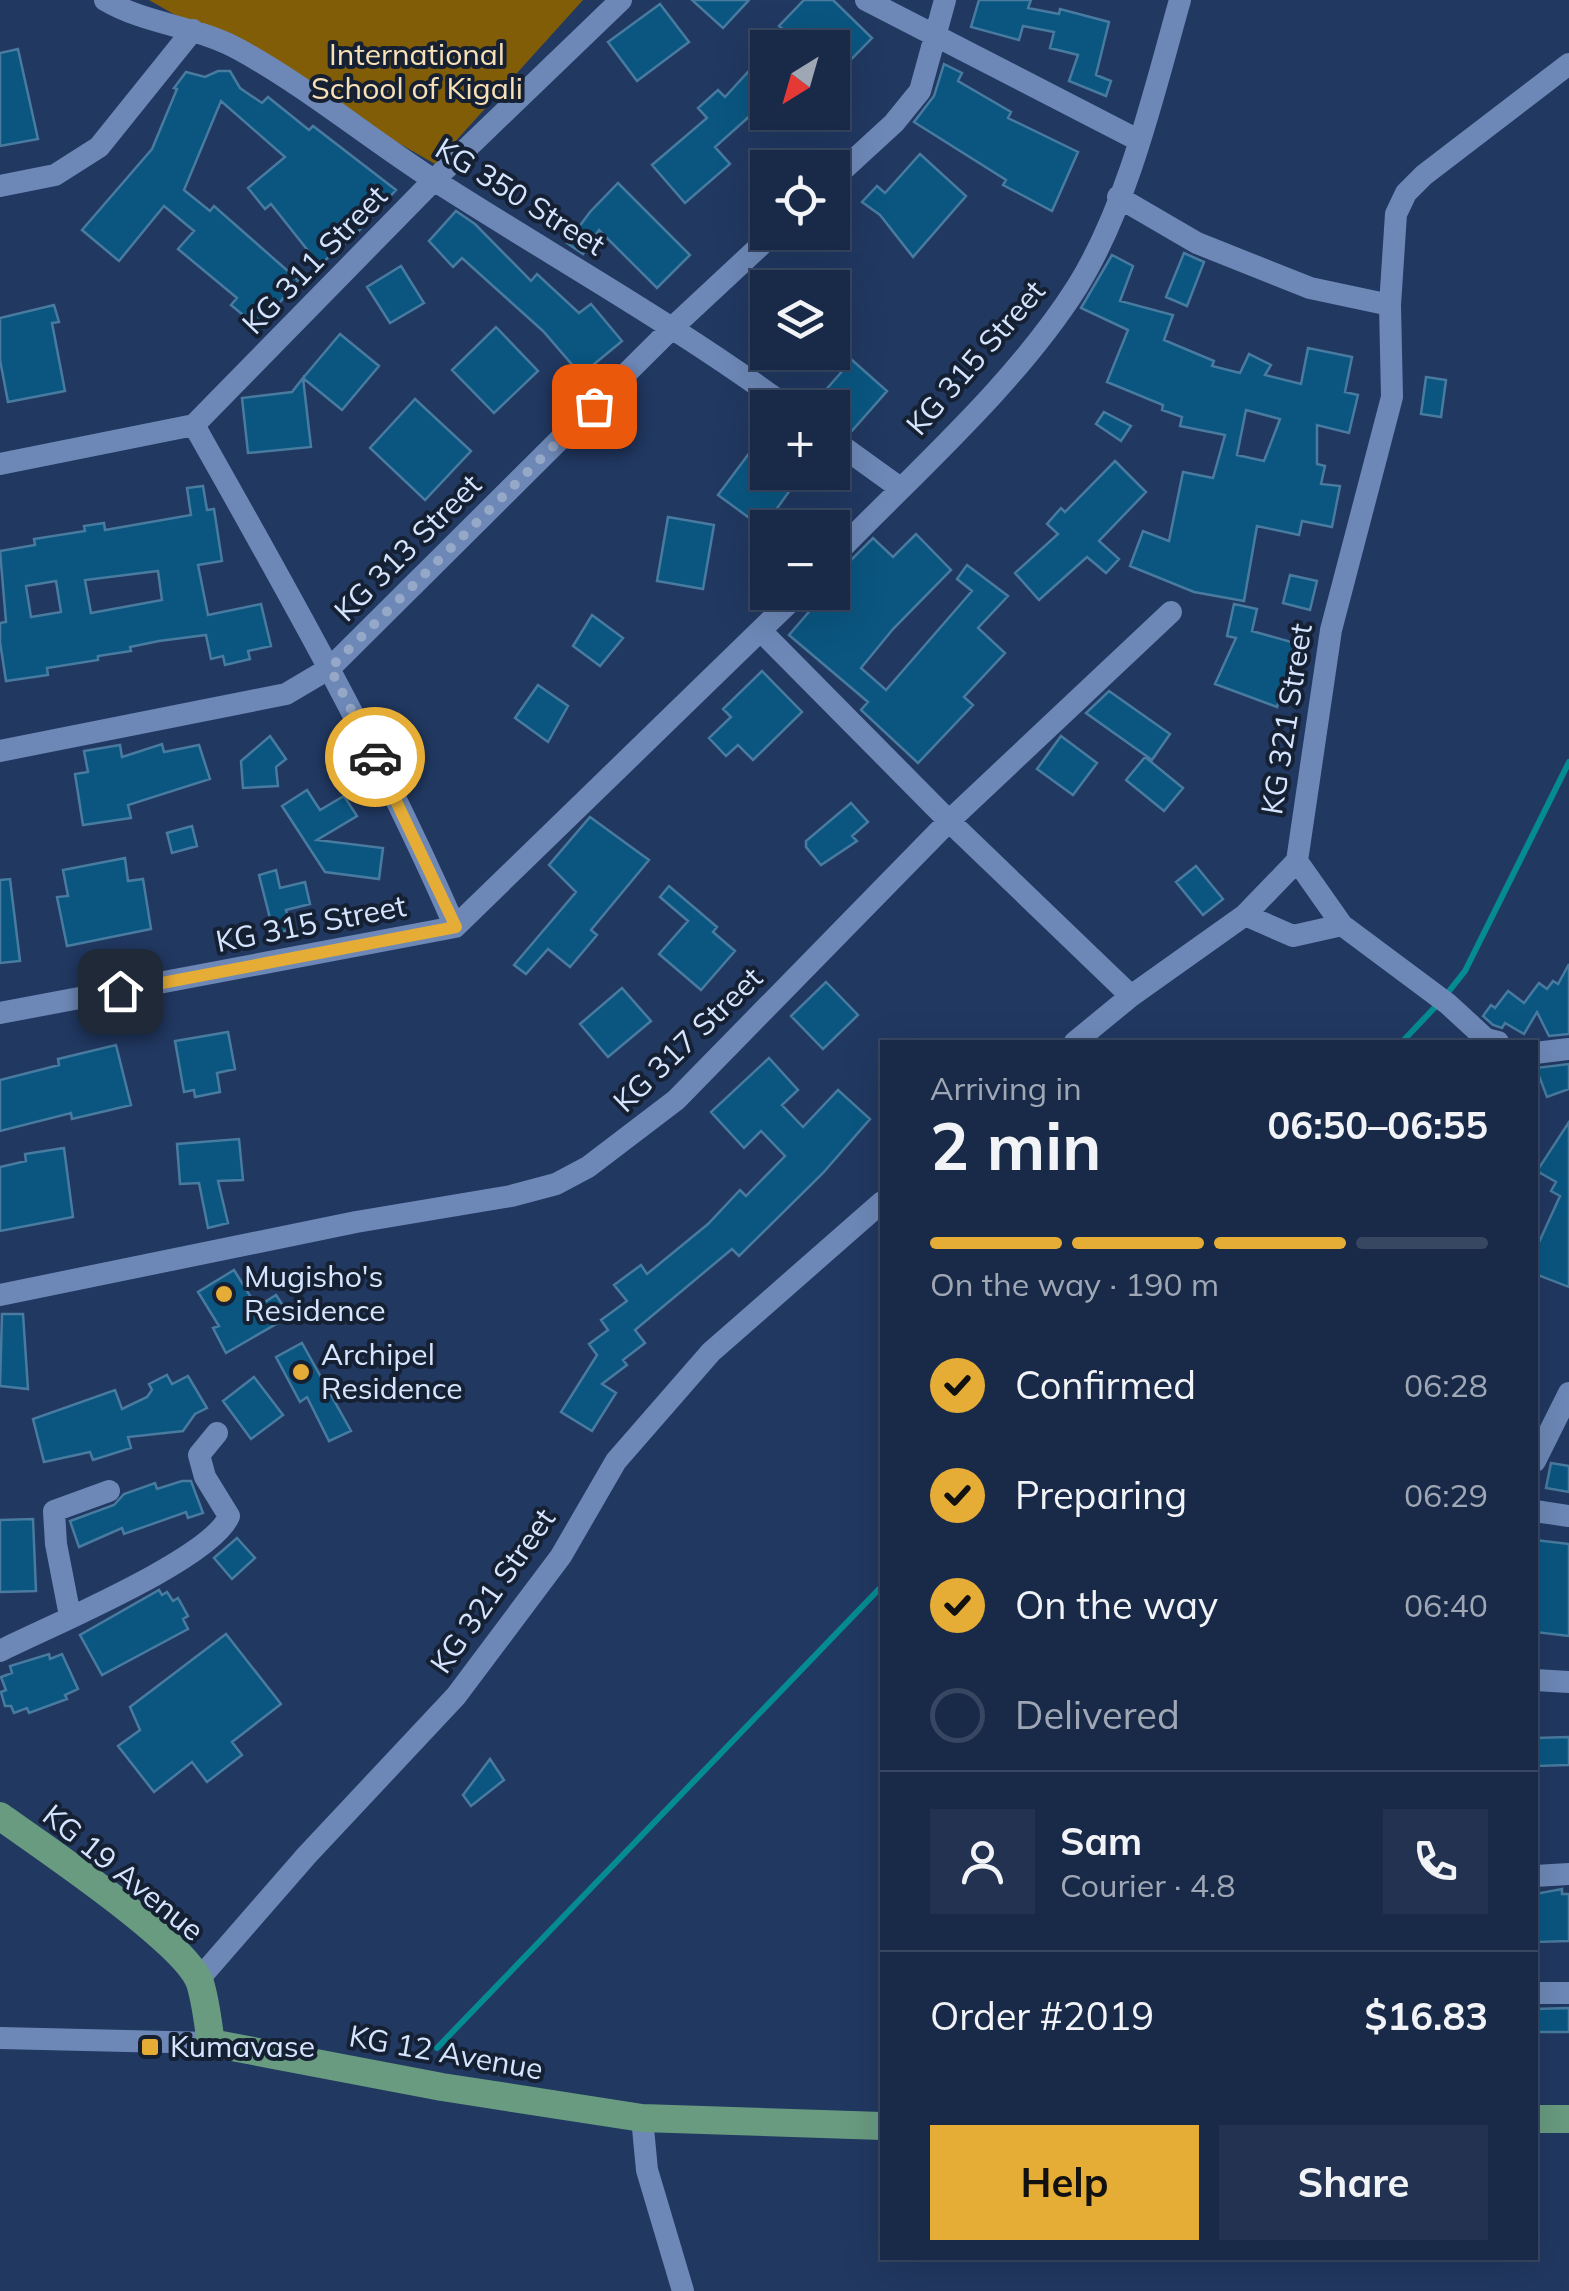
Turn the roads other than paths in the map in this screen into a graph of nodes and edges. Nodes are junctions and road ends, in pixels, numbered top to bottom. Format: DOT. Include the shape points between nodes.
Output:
graph roads {
  1 [pos="105,0"];
  2 [pos="622,0"];
  3 [pos="866,0"];
  4 [pos="945,0"];
  5 [pos="1180,0"];
  6 [pos="194,30"];
  7 [pos="935,36"];
  8 [pos="1569,64"];
  9 [pos="1138,140"];
  10 [pos="850,163"];
  11 [pos="434,180"];
  12 [pos="0,186"];
  13 [pos="1118,197"];
  14 [pos="757,250"];
  15 [pos="1390,305"];
  16 [pos="673,328"];
  17 [pos="763,390"];
  18 [pos="194,425"];
  19 [pos="850,452"];
  20 [pos="0,464"];
  21 [pos="900,488"];
  22 [pos="850,539"];
  23 [pos="783,610"];
  24 [pos="1172,612"];
  25 [pos="762,632"];
  26 [pos="330,668"];
  27 [pos="0,750"];
  28 [pos="949,821"];
  29 [pos="1296,861"];
  30 [pos="1246,915"];
  31 [pos="1342,925"];
  32 [pos="456,927"];
  33 [pos="1131,996"];
  34 [pos="0,1013"];
  35 [pos="1076,1040"];
  36 [pos="1490,1040"];
  37 [pos="1569,1049"];
  38 [pos="1538,1053"];
  39 [pos="880,1204"];
  40 [pos="0,1296"];
  41 [pos="1569,1393"];
  42 [pos="217,1433"];
  43 [pos="1538,1455"];
  44 [pos="109,1491"];
  45 [pos="1538,1511"];
  46 [pos="1569,1516"];
  47 [pos="70,1616"];
  48 [pos="0,1650"];
  49 [pos="1538,1680"];
  50 [pos="1569,1682"];
  51 [pos="0,1816"];
  52 [pos="1569,1874"];
  53 [pos="1538,1876"];
  54 [pos="199,1980"];
  55 [pos="1538,1993"];
  56 [pos="1569,1993"];
  57 [pos="0,2038"];
  58 [pos="211,2044"];
  59 [pos="642,2118"];
  60 [pos="1569,2118"];
  61 [pos="1538,2119"];
  62 [pos="880,2126"];
  63 [pos="683,2291"];
  1 -- 6 [label="street, KG 350 Street"];
  2 -- 11 [label="street, KG 311 Street"];
  3 -- 7 [label="street"];
  4 -- 7 [label="street"];
  5 -- 9 [label="street, KG 315 Street"];
  6 -- 11 [label="street, KG 350 Street" via="240,50"];
  6 -- 12 [label="street" via="98,148 55,175"];
  7 -- 9 [label="street"];
  7 -- 10 [label="street" via="920,91"];
  8 -- 15 [label="street, KG 321 Street" via="1406,193 1396,214"];
  9 -- 13 [label="street, KG 315 Street"];
  11 -- 16 [label="street, KG 350 Street"];
  11 -- 18 [label="street, KG 311 Street"];
  13 -- 15 [label="street" via="1197,243 1278,276"];
  13 -- 21 [label="street, KG 315 Street" via="1078,285 1049,326"];
  14 -- 16 [label="street, KG 313 Street"];
  15 -- 29 [label="street, KG 321 Street" via="1392,397 1330,630"];
  16 -- 17 [label="street, KG 350 Street"];
  16 -- 26 [label="street, KG 313 Street"];
  18 -- 20 [label="street"];
  18 -- 26 [label="street"];
  19 -- 21 [label="street"];
  21 -- 22 [label="street, KG 315 Street"];
  23 -- 25 [label="street"];
  24 -- 28 [label="street, KG 317 Street"];
  25 -- 28 [label="street"];
  25 -- 32 [label="street"];
  26 -- 27 [label="street, KG 313 Street" via="286,694"];
  26 -- 32 [label="street"];
  28 -- 33 [label="street"];
  28 -- 40 [label="street, KG 317 Street" via="676,1100 556,1184"];
  29 -- 30 [label="street, KG 321 Street"];
  29 -- 31 [label="street"];
  30 -- 31 [label="street" via="1292,936"];
  30 -- 33 [label="street, KG 321 Street"];
  31 -- 36 [label="street"];
  32 -- 34 [label="street, KG 315 Street"];
  33 -- 35 [label="street, KG 321 Street"];
  37 -- 38 [label="street"];
  39 -- 54 [label="street, KG 321 Street" via="710,1352 616,1461 561,1556 456,1696"];
  41 -- 43 [label="street"];
  42 -- 47 [label="street" via="200,1455 229,1516 218,1532 186,1558"];
  44 -- 47 [label="street" via="54,1511"];
  45 -- 46 [label="street"];
  47 -- 48 [label="street"];
  49 -- 50 [label="street"];
  51 -- 54 [label="main road, KG 19 Avenue" via="135,1916"];
  52 -- 53 [label="street"];
  54 -- 58 [label="main road, KG 19 Avenue"];
  55 -- 56 [label="street"];
  57 -- 58 [label="street, KG 12 Avenue"];
  58 -- 59 [label="main road, KG 12 Avenue"];
  59 -- 62 [label="main road, KG 12 Avenue"];
  59 -- 63 [label="street" via="647,2170"];
  60 -- 61 [label="main road"];
}
